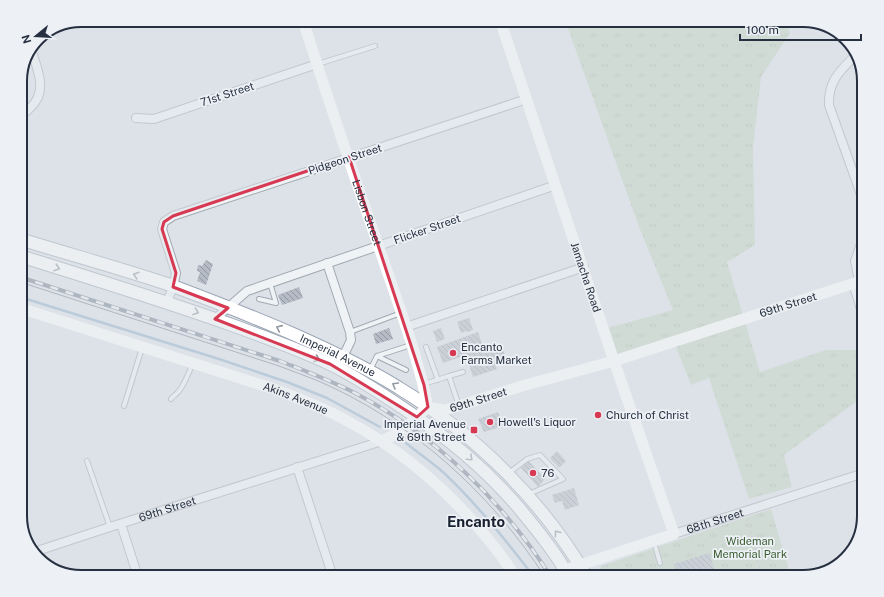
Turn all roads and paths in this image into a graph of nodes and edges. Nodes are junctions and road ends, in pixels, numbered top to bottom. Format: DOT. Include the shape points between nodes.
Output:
graph roads {
  1 [pos="305,27"];
  2 [pos="502,27"];
  3 [pos="375,46"];
  4 [pos="33,56"];
  5 [pos="852,59"];
  6 [pos="317,64"];
  7 [pos="527,99"];
  8 [pos="27,111"];
  9 [pos="136,118"];
  10 [pos="348,158"];
  11 [pos="857,183"];
  12 [pos="556,185"];
  13 [pos="27,241"];
  14 [pos="378,246"];
  15 [pos="857,255"];
  16 [pos="27,258"];
  17 [pos="327,263"];
  18 [pos="584,267"];
  19 [pos="857,271"];
  20 [pos="857,282"];
  21 [pos="270,283"];
  22 [pos="173,286"];
  23 [pos="259,299"];
  24 [pos="167,302"];
  25 [pos="228,308"];
  26 [pos="27,310"];
  27 [pos="401,313"];
  28 [pos="216,319"];
  29 [pos="406,327"];
  30 [pos="350,332"];
  31 [pos="411,345"];
  32 [pos="426,347"];
  33 [pos="142,348"];
  34 [pos="377,356"];
  35 [pos="342,357"];
  36 [pos="614,361"];
  37 [pos="192,363"];
  38 [pos="406,370"];
  39 [pos="370,371"];
  40 [pos="463,372"];
  41 [pos="449,376"];
  42 [pos="438,380"];
  43 [pos="423,384"];
  44 [pos="171,399"];
  45 [pos="124,406"];
  46 [pos="460,406"];
  47 [pos="428,407"];
  48 [pos="417,417"];
  49 [pos="382,441"];
  50 [pos="86,461"];
  51 [pos="297,467"];
  52 [pos="857,474"];
  53 [pos="508,475"];
  54 [pos="526,495"];
  55 [pos="745,511"];
  56 [pos="120,524"];
  57 [pos="110,527"];
  58 [pos="674,534"];
  59 [pos="654,541"];
  60 [pos="39,550"];
  61 [pos="660,563"];
  62 [pos="580,565"];
  63 [pos="136,570"];
  64 [pos="331,570"];
  65 [pos="511,570"];
  66 [pos="565,570"];
  67 [pos="572,570"];
  68 [pos="583,570"];
  69 [pos="760,570"];
  1 -- 6 [label="street, Lisbon Street"];
  2 -- 7 [label="street, Jamacha Road"];
  3 -- 6 [label="lane"];
  4 -- 8 [label="street" via="41,85 35,104"];
  5 -- 11 [label="street" via="834,80 829,105"];
  6 -- 9 [label="street, 71st Street" via="154,119"];
  6 -- 10 [label="street, Lisbon Street"];
  7 -- 10 [label="street, Pidgeon Street"];
  7 -- 12 [label="street, Jamacha Road"];
  10 -- 14 [label="street, Lisbon Street"];
  10 -- 22 [label="street, Pidgeon Street" via="173,216 164,222 162,229 176,273"];
  12 -- 14 [label="street, Flicker Street"];
  12 -- 18 [label="street, Jamacha Road"];
  22 -- 13 [label="main road, Imperial Avenue, one-way"];
  14 -- 17 [label="street, Flicker Street"];
  14 -- 27 [label="street, Lisbon Street"];
  15 -- 19 [label="street"];
  16 -- 24 [label="main road, Imperial Avenue, one-way"];
  17 -- 21 [label="street, Flicker Street"];
  17 -- 30 [label="street"];
  18 -- 29 [label="street"];
  18 -- 36 [label="street, Jamacha Road"];
  20 -- 36 [label="street, 69th Street"];
  21 -- 23 [label="lane" via="276,303"];
  21 -- 25 [label="street, Flicker Street" via="247,290"];
  22 -- 24 [label="street"];
  22 -- 25 [label="main road, Imperial Avenue"];
  24 -- 28 [label="main road, Imperial Avenue, one-way"];
  25 -- 28 [label="street, Flicker Street"];
  35 -- 25 [label="main road, Imperial Avenue, one-way"];
  26 -- 33 [label="street, Akins Avenue"];
  27 -- 29 [label="street, Lisbon Street"];
  27 -- 30 [label="lane"];
  28 -- 48 [label="main road, Imperial Avenue, one-way" via="330,364"];
  29 -- 31 [label="street, Lisbon Street"];
  30 -- 35 [label="street" via="351,340"];
  31 -- 34 [label="lane"];
  31 -- 43 [label="street, Lisbon Street"];
  32 -- 42 [label="lane"];
  33 -- 37 [label="street, Akins Avenue"];
  33 -- 45 [label="lane"];
  34 -- 38 [label="lane"];
  34 -- 39 [label="lane"];
  35 -- 39 [label="main road, Imperial Avenue"];
  36 -- 46 [label="street, 69th Street"];
  36 -- 58 [label="street, Jamacha Road"];
  37 -- 44 [label="lane" via="179,392"];
  37 -- 49 [label="street, Akins Avenue" via="312,404"];
  47 -- 39 [label="main road, Imperial Avenue, one-way"];
  40 -- 41 [label="lane"];
  41 -- 42 [label="lane"];
  41 -- 46 [label="lane"];
  42 -- 43 [label="lane"];
  43 -- 47 [label="street, Lisbon Street"];
  46 -- 47 [label="street, 69th Street" via="444,410"];
  47 -- 48 [label="street, 69th Street"];
  47 -- 53 [label="main road, Imperial Avenue" via="465,435"];
  48 -- 49 [label="street, 69th Street" via="400,432"];
  48 -- 66 [label="main road, Imperial Avenue, one-way" via="458,447 502,489 529,520"];
  49 -- 51 [label="street, 69th Street"];
  49 -- 65 [label="street, Akins Avenue" via="440,488 475,522"];
  50 -- 57 [label="lane"];
  51 -- 56 [label="street, 69th Street"];
  51 -- 64 [label="street"];
  52 -- 55 [label="street, 68th Street"];
  53 -- 54 [label="main road, Imperial Avenue"];
  53 -- 54 [label="lane" via="527,459 540,455 563,479"];
  62 -- 54 [label="main road, Imperial Avenue, one-way"];
  55 -- 58 [label="street, 68th Street"];
  55 -- 69 [label="path"];
  56 -- 57 [label="street, 69th Street"];
  56 -- 63 [label="street"];
  57 -- 60 [label="street, 69th Street"];
  58 -- 59 [label="street, 68th Street"];
  59 -- 61 [label="lane"];
  59 -- 62 [label="street, 68th Street"];
  62 -- 67 [label="street, 68th Street"];
  62 -- 68 [label="main road, Imperial Avenue"];
}
